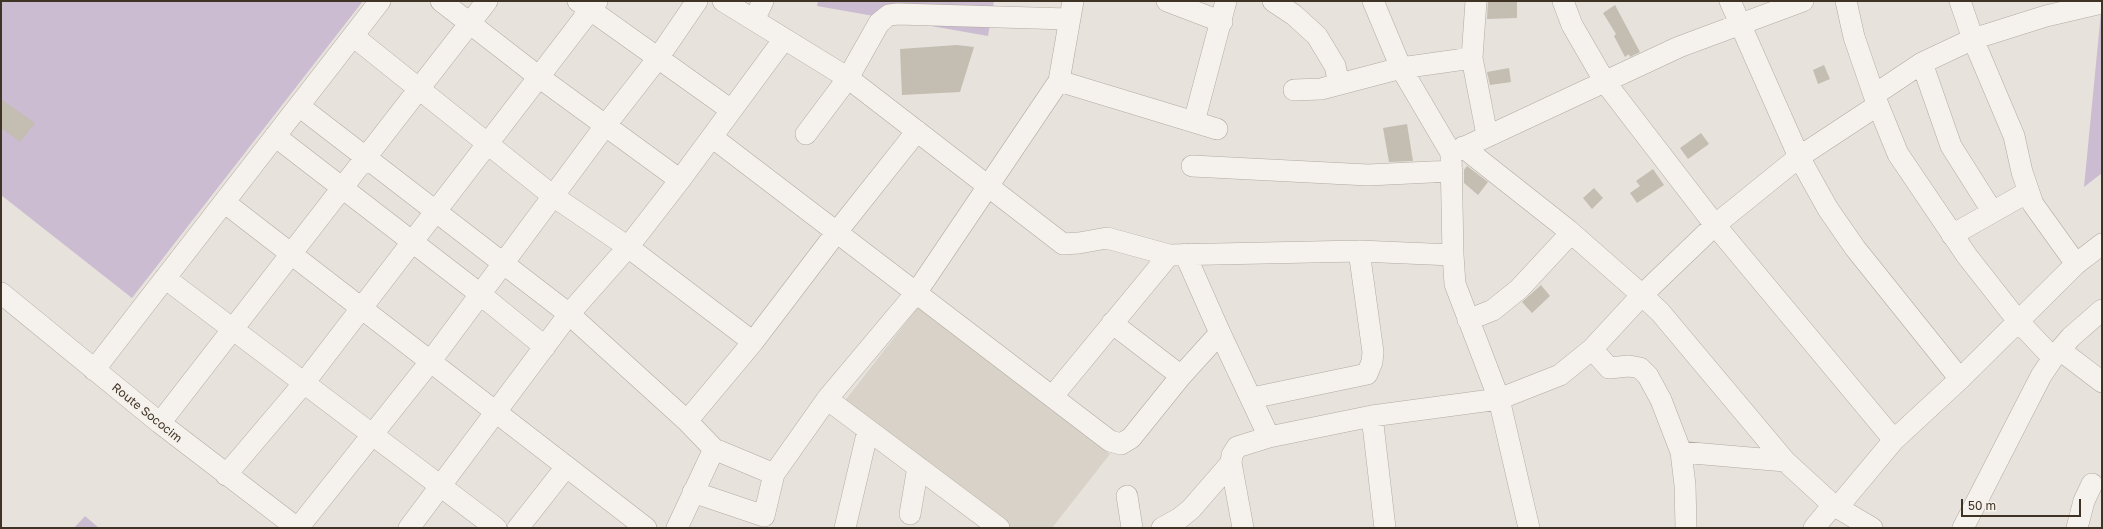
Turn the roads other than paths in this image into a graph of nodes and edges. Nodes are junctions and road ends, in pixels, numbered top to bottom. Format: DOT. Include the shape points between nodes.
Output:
graph roads {
  1 [pos="380,1"];
  2 [pos="441,1"];
  3 [pos="487,1"];
  4 [pos="697,1"];
  5 [pos="723,1"];
  6 [pos="763,1"];
  7 [pos="1167,1"];
  8 [pos="1226,1"];
  9 [pos="1273,1"];
  10 [pos="1373,1"];
  11 [pos="1476,1"];
  12 [pos="1563,1"];
  13 [pos="1730,1"];
  14 [pos="1803,1"];
  15 [pos="1846,1"];
  16 [pos="1960,1"];
  17 [pos="2102,3"];
  18 [pos="588,4"];
  19 [pos="2045,8"];
  20 [pos="1071,10"];
  21 [pos="754,20"];
  22 [pos="469,22"];
  23 [pos="1222,22"];
  24 [pos="1739,24"];
  25 [pos="353,36"];
  26 [pos="784,38"];
  27 [pos="1973,39"];
  28 [pos="658,58"];
  29 [pos="1472,58"];
  30 [pos="1922,63"];
  31 [pos="1401,68"];
  32 [pos="539,77"];
  33 [pos="848,78"];
  34 [pos="1059,81"];
  35 [pos="1605,82"];
  36 [pos="1339,84"];
  37 [pos="418,88"];
  38 [pos="1294,90"];
  39 [pos="1876,100"];
  40 [pos="299,106"];
  41 [pos="731,110"];
  42 [pos="1194,122"];
  43 [pos="605,126"];
  44 [pos="1217,129"];
  45 [pos="917,131"];
  46 [pos="806,134"];
  47 [pos="1487,135"];
  48 [pos="275,136"];
  49 [pos="712,138"];
  50 [pos="488,144"];
  51 [pos="365,157"];
  52 [pos="1455,157"];
  53 [pos="1799,157"];
  54 [pos="1192,166"];
  55 [pos="680,180"];
  56 [pos="988,186"];
  57 [pos="342,188"];
  58 [pos="2028,192"];
  59 [pos="552,196"];
  60 [pos="224,202"];
  61 [pos="436,211"];
  62 [pos="1992,211"];
  63 [pos="1715,225"];
  64 [pos="836,233"];
  65 [pos="1572,233"];
  66 [pos="1952,235"];
  67 [pos="412,242"];
  68 [pos="2102,244"];
  69 [pos="628,247"];
  70 [pos="1359,250"];
  71 [pos="291,254"];
  72 [pos="1177,254"];
  73 [pos="1452,255"];
  74 [pos="504,263"];
  75 [pos="2076,264"];
  76 [pos="165,278"];
  77 [pos="1,293"];
  78 [pos="916,293"];
  79 [pos="480,294"];
  80 [pos="1642,295"];
  81 [pos="361,308"];
  82 [pos="2102,310"];
  83 [pos="570,314"];
  84 [pos="1468,320"];
  85 [pos="2018,321"];
  86 [pos="1112,323"];
  87 [pos="233,330"];
  88 [pos="1220,333"];
  89 [pos="753,342"];
  90 [pos="545,347"];
  91 [pos="1592,348"];
  92 [pos="2056,354"];
  93 [pos="430,362"];
  94 [pos="94,370"];
  95 [pos="1181,376"];
  96 [pos="1960,378"];
  97 [pos="2102,382"];
  98 [pos="304,383"];
  99 [pos="1052,397"];
  100 [pos="1252,398"];
  101 [pos="827,399"];
  102 [pos="1499,399"];
  103 [pos="495,413"];
  104 [pos="1372,416"];
  105 [pos="687,422"];
  106 [pos="160,423"];
  107 [pos="868,430"];
  108 [pos="373,435"];
  109 [pos="1269,437"];
  110 [pos="1894,440"];
  111 [pos="714,449"];
  112 [pos="1681,452"];
  113 [pos="1785,461"];
  114 [pos="1231,463"];
  115 [pos="566,467"];
  116 [pos="918,467"];
  117 [pos="774,474"];
  118 [pos="226,475"];
  119 [pos="2092,484"];
  120 [pos="440,486"];
  121 [pos="694,492"];
  122 [pos="1127,496"];
  123 [pos="1835,507"];
  124 [pos="910,514"];
  125 [pos="298,528"];
  126 [pos="408,528"];
  127 [pos="496,528"];
  128 [pos="518,528"];
  129 [pos="646,528"];
  130 [pos="677,528"];
  131 [pos="845,528"];
  132 [pos="999,528"];
  133 [pos="1132,528"];
  134 [pos="1162,528"];
  135 [pos="1243,528"];
  136 [pos="1385,528"];
  137 [pos="1529,528"];
  138 [pos="1686,528"];
  139 [pos="1814,528"];
  140 [pos="1872,528"];
  141 [pos="1963,528"];
  142 [pos="2077,528"];
  1 -- 25 [label="street"];
  2 -- 22 [label="street"];
  3 -- 22 [label="street"];
  4 -- 28 [label="street"];
  5 -- 21 [label="street"];
  6 -- 21 [label="street"];
  7 -- 23 [label="street"];
  8 -- 23 [label="street"];
  9 -- 36 [label="street" via="1318,36 1335,66"];
  10 -- 31 [label="street"];
  11 -- 29 [label="street"];
  12 -- 35 [label="street" via="1572,25"];
  13 -- 24 [label="street"];
  14 -- 24 [label="street"];
  15 -- 39 [label="street" via="1854,37"];
  16 -- 27 [label="street"];
  17 -- 19 [label="street"];
  18 -- 28 [label="street"];
  18 -- 32 [label="street"];
  19 -- 27 [label="street"];
  20 -- 33 [label="street" via="889,15 879,23"];
  20 -- 34 [label="street"];
  21 -- 26 [label="street"];
  22 -- 32 [label="street"];
  22 -- 37 [label="street"];
  23 -- 42 [label="street"];
  24 -- 35 [label="street" via="1678,47"];
  24 -- 53 [label="street"];
  25 -- 37 [label="street"];
  25 -- 40 [label="street"];
  26 -- 33 [label="street"];
  26 -- 41 [label="street"];
  27 -- 30 [label="street"];
  27 -- 58 [label="street" via="2014,136"];
  28 -- 41 [label="street"];
  28 -- 43 [label="street"];
  29 -- 31 [label="street"];
  29 -- 47 [label="street"];
  30 -- 39 [label="street"];
  30 -- 62 [label="street" via="1951,146"];
  31 -- 36 [label="street"];
  31 -- 52 [label="street"];
  32 -- 43 [label="street"];
  32 -- 50 [label="street"];
  33 -- 45 [label="street"];
  33 -- 46 [label="street"];
  34 -- 42 [label="street"];
  34 -- 56 [label="street"];
  35 -- 47 [label="street"];
  35 -- 63 [label="street"];
  36 -- 38 [label="street" via="1321,89"];
  37 -- 50 [label="street"];
  37 -- 51 [label="street"];
  39 -- 53 [label="street"];
  39 -- 66 [label="street" via="1898,154"];
  40 -- 48 [label="street"];
  40 -- 51 [label="street"];
  41 -- 49 [label="street"];
  42 -- 44 [label="street"];
  43 -- 55 [label="street"];
  43 -- 59 [label="street"];
  45 -- 56 [label="street"];
  45 -- 64 [label="street"];
  47 -- 52 [label="street"];
  48 -- 57 [label="street"];
  48 -- 60 [label="street"];
  49 -- 55 [label="street"];
  49 -- 64 [label="street"];
  50 -- 59 [label="street"];
  50 -- 61 [label="street"];
  51 -- 57 [label="street"];
  51 -- 61 [label="street"];
  52 -- 54 [label="street" via="1368,175"];
  52 -- 65 [label="street"];
  52 -- 73 [label="street"];
  53 -- 63 [label="street"];
  53 -- 96 [label="street" via="1828,209 1855,248"];
  55 -- 69 [label="street"];
  56 -- 72 [label="street" via="1063,244 1107,238"];
  56 -- 78 [label="street"];
  57 -- 67 [label="street"];
  57 -- 71 [label="street"];
  58 -- 62 [label="street"];
  58 -- 75 [label="street" via="2033,204"];
  59 -- 69 [label="street"];
  59 -- 74 [label="street"];
  60 -- 71 [label="street"];
  60 -- 76 [label="street"];
  61 -- 67 [label="street"];
  61 -- 74 [label="street"];
  62 -- 66 [label="street"];
  63 -- 80 [label="street"];
  63 -- 110 [label="street"];
  64 -- 78 [label="street"];
  64 -- 89 [label="street"];
  65 -- 80 [label="street"];
  65 -- 84 [label="street" via="1519,289 1493,310"];
  66 -- 85 [label="street"];
  67 -- 79 [label="street"];
  67 -- 81 [label="street"];
  68 -- 75 [label="street"];
  69 -- 83 [label="street"];
  69 -- 89 [label="street"];
  70 -- 72 [label="street"];
  70 -- 73 [label="street"];
  70 -- 100 [label="street" via="1374,352 1366,374"];
  71 -- 81 [label="street"];
  71 -- 87 [label="street"];
  72 -- 86 [label="street"];
  72 -- 88 [label="street"];
  73 -- 84 [label="street" via="1455,284"];
  74 -- 79 [label="street"];
  74 -- 83 [label="street"];
  75 -- 85 [label="street"];
  76 -- 87 [label="street"];
  76 -- 94 [label="street"];
  77 -- 94 [label="street, Route Sococim"];
  78 -- 99 [label="street"];
  78 -- 101 [label="street"];
  79 -- 90 [label="street"];
  79 -- 93 [label="street"];
  80 -- 91 [label="street"];
  80 -- 113 [label="street" via="1660,312"];
  81 -- 93 [label="street"];
  81 -- 98 [label="street"];
  82 -- 92 [label="street"];
  83 -- 90 [label="street"];
  83 -- 105 [label="street"];
  84 -- 102 [label="street"];
  85 -- 92 [label="street"];
  85 -- 96 [label="street"];
  86 -- 95 [label="street"];
  86 -- 99 [label="street"];
  87 -- 98 [label="street"];
  87 -- 106 [label="street"];
  88 -- 95 [label="street"];
  88 -- 100 [label="street"];
  89 -- 105 [label="street"];
  90 -- 103 [label="street"];
  91 -- 102 [label="street" via="1560,375"];
  91 -- 112 [label="street" via="1609,368 1640,368 1648,376 1662,400"];
  92 -- 97 [label="street"];
  92 -- 141 [label="street" via="2031,394"];
  93 -- 103 [label="street"];
  93 -- 108 [label="street"];
  94 -- 106 [label="street, Route Sococim"];
  95 -- 99 [label="street" via="1132,438 1121,444 1110,441"];
  96 -- 110 [label="street"];
  98 -- 108 [label="street"];
  98 -- 118 [label="street"];
  100 -- 109 [label="street"];
  101 -- 107 [label="street"];
  101 -- 117 [label="street"];
  102 -- 104 [label="street"];
  102 -- 137 [label="street"];
  103 -- 115 [label="street"];
  103 -- 120 [label="street"];
  104 -- 109 [label="street"];
  104 -- 136 [label="street"];
  105 -- 111 [label="street"];
  106 -- 118 [label="street, Route Sococim"];
  107 -- 116 [label="street"];
  107 -- 131 [label="street"];
  108 -- 120 [label="street"];
  108 -- 125 [label="street"];
  109 -- 114 [label="street" via="1237,447 1232,454"];
  110 -- 123 [label="street"];
  111 -- 117 [label="street"];
  111 -- 121 [label="street"];
  112 -- 113 [label="street"];
  112 -- 138 [label="street"];
  113 -- 123 [label="street"];
  114 -- 134 [label="street" via="1191,509"];
  114 -- 135 [label="street"];
  115 -- 128 [label="street"];
  115 -- 129 [label="street"];
  116 -- 124 [label="street"];
  116 -- 132 [label="street"];
  117 -- 121 [label="street" via="764,516"];
  118 -- 125 [label="street, Route Sococim"];
  119 -- 142 [label="street" via="2084,501"];
  120 -- 126 [label="street"];
  120 -- 127 [label="street"];
  121 -- 130 [label="street"];
  122 -- 133 [label="street"];
  123 -- 139 [label="street"];
  123 -- 140 [label="street"];
}
